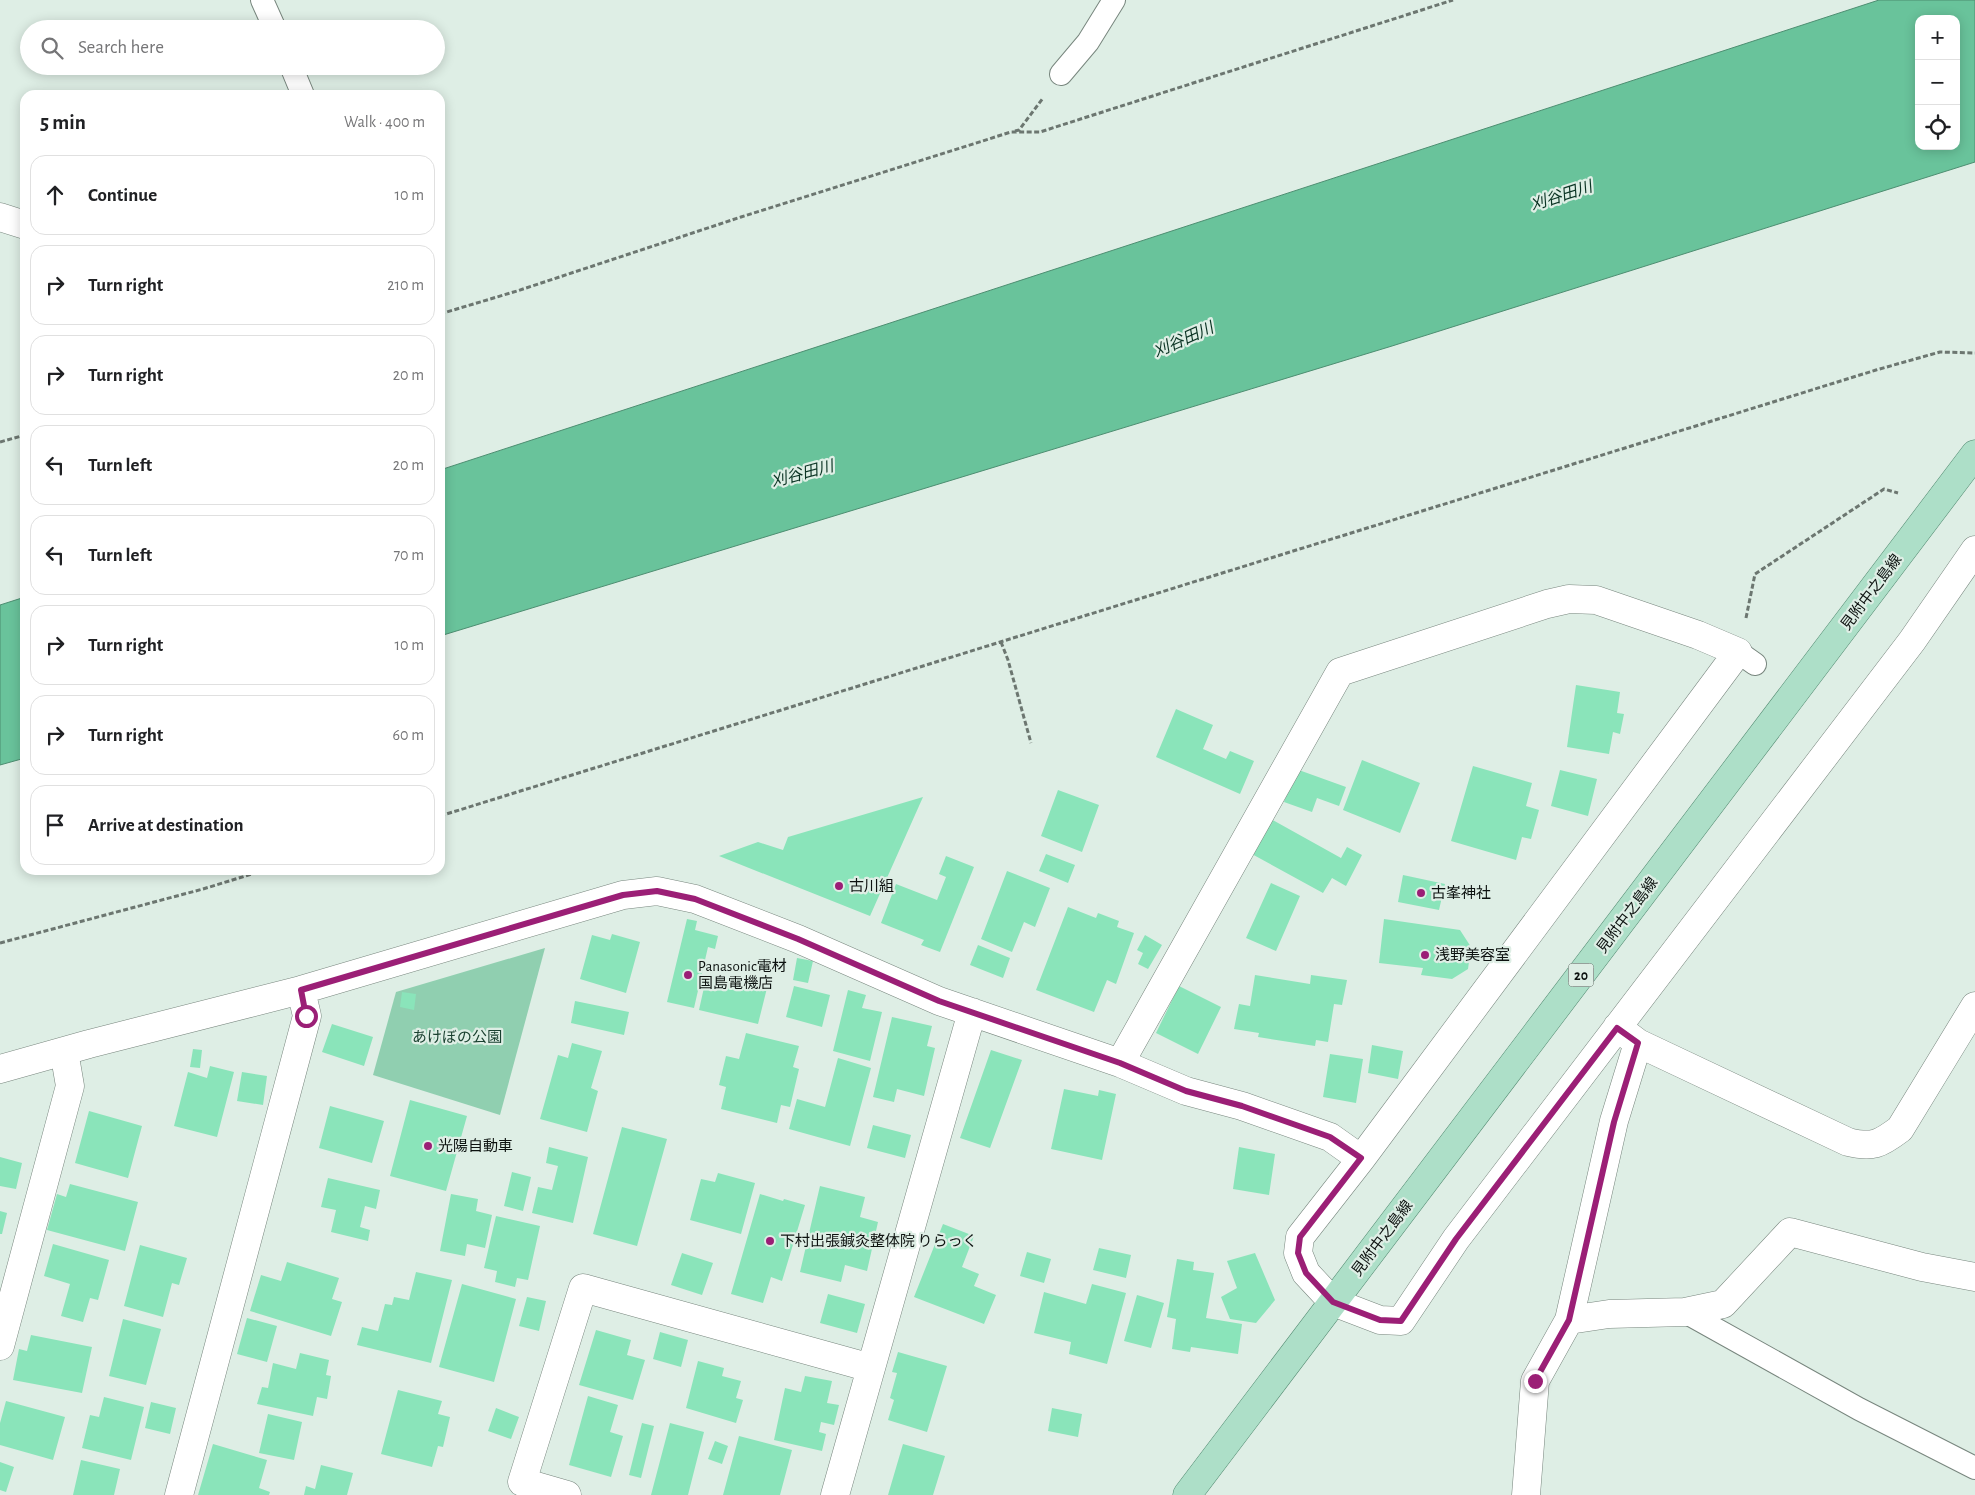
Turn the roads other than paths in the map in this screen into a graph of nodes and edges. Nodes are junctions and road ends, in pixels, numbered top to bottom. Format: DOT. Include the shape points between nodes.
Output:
graph roads {
  1 [pos="262,0"];
  2 [pos="1114,0"];
  3 [pos="271,20"];
  4 [pos="1061,74"];
  5 [pos="295,75"];
  6 [pos="301,90"];
  7 [pos="0,217"];
  8 [pos="20,223"];
  9 [pos="1975,454"];
  10 [pos="1975,550"];
  11 [pos="301,990"];
  12 [pos="1975,1006"];
  13 [pos="972,1012"];
  14 [pos="1627,1035"];
  15 [pos="64,1051"];
  16 [pos="1120,1063"];
  17 [pos="0,1069"];
  18 [pos="1361,1158"];
  19 [pos="1975,1277"];
  20 [pos="1333,1302"];
  21 [pos="1685,1312"];
  22 [pos="1569,1320"];
  23 [pos="0,1346"];
  24 [pos="871,1368"];
  25 [pos="1975,1468"];
  26 [pos="179,1495"];
  27 [pos="567,1495"];
  28 [pos="835,1495"];
  29 [pos="1187,1495"];
  30 [pos="1526,1495"];
  1 -- 3 [label="lane"];
  2 -- 4 [label="lane" via="1088,42"];
  5 -- 6 [label="lane"];
  7 -- 8 [label="street"];
  9 -- 20 [label="main road, 見附中之島線 / 20"];
  10 -- 14 [label="street" via="1912,641 1838,725"];
  11 -- 13 [label="street" via="623,895 657,891 695,899"];
  11 -- 15 [label="street"];
  11 -- 26 [label="street" via="306,1016"];
  12 -- 14 [label="street" via="1900,1129 1884,1140 1866,1146 1848,1142"];
  13 -- 16 [label="street"];
  13 -- 24 [label="street"];
  14 -- 20 [label="street" via="1456,1239 1401,1321 1380,1320"];
  14 -- 22 [label="street" via="1614,1122"];
  15 -- 17 [label="street"];
  15 -- 23 [label="street" via="70,1086"];
  16 -- 18 [label="street" via="1186,1091 1242,1106 1330,1137"];
  16 -- 18 [label="street" via="1340,672 1547,604 1569,600 1596,600 1698,635 1747,658"];
  18 -- 20 [label="street" via="1300,1237 1298,1253 1306,1273"];
  19 -- 21 [label="street" via="1922,1267 1790,1232 1723,1304"];
  20 -- 29 [label="main road, 見附中之島線 / 20"];
  21 -- 22 [label="street" via="1609,1314"];
  21 -- 25 [label="lane" via="1859,1409"];
  22 -- 30 [label="street" via="1535,1381"];
  24 -- 27 [label="street" via="583,1288 522,1482"];
  24 -- 28 [label="street"];
}
